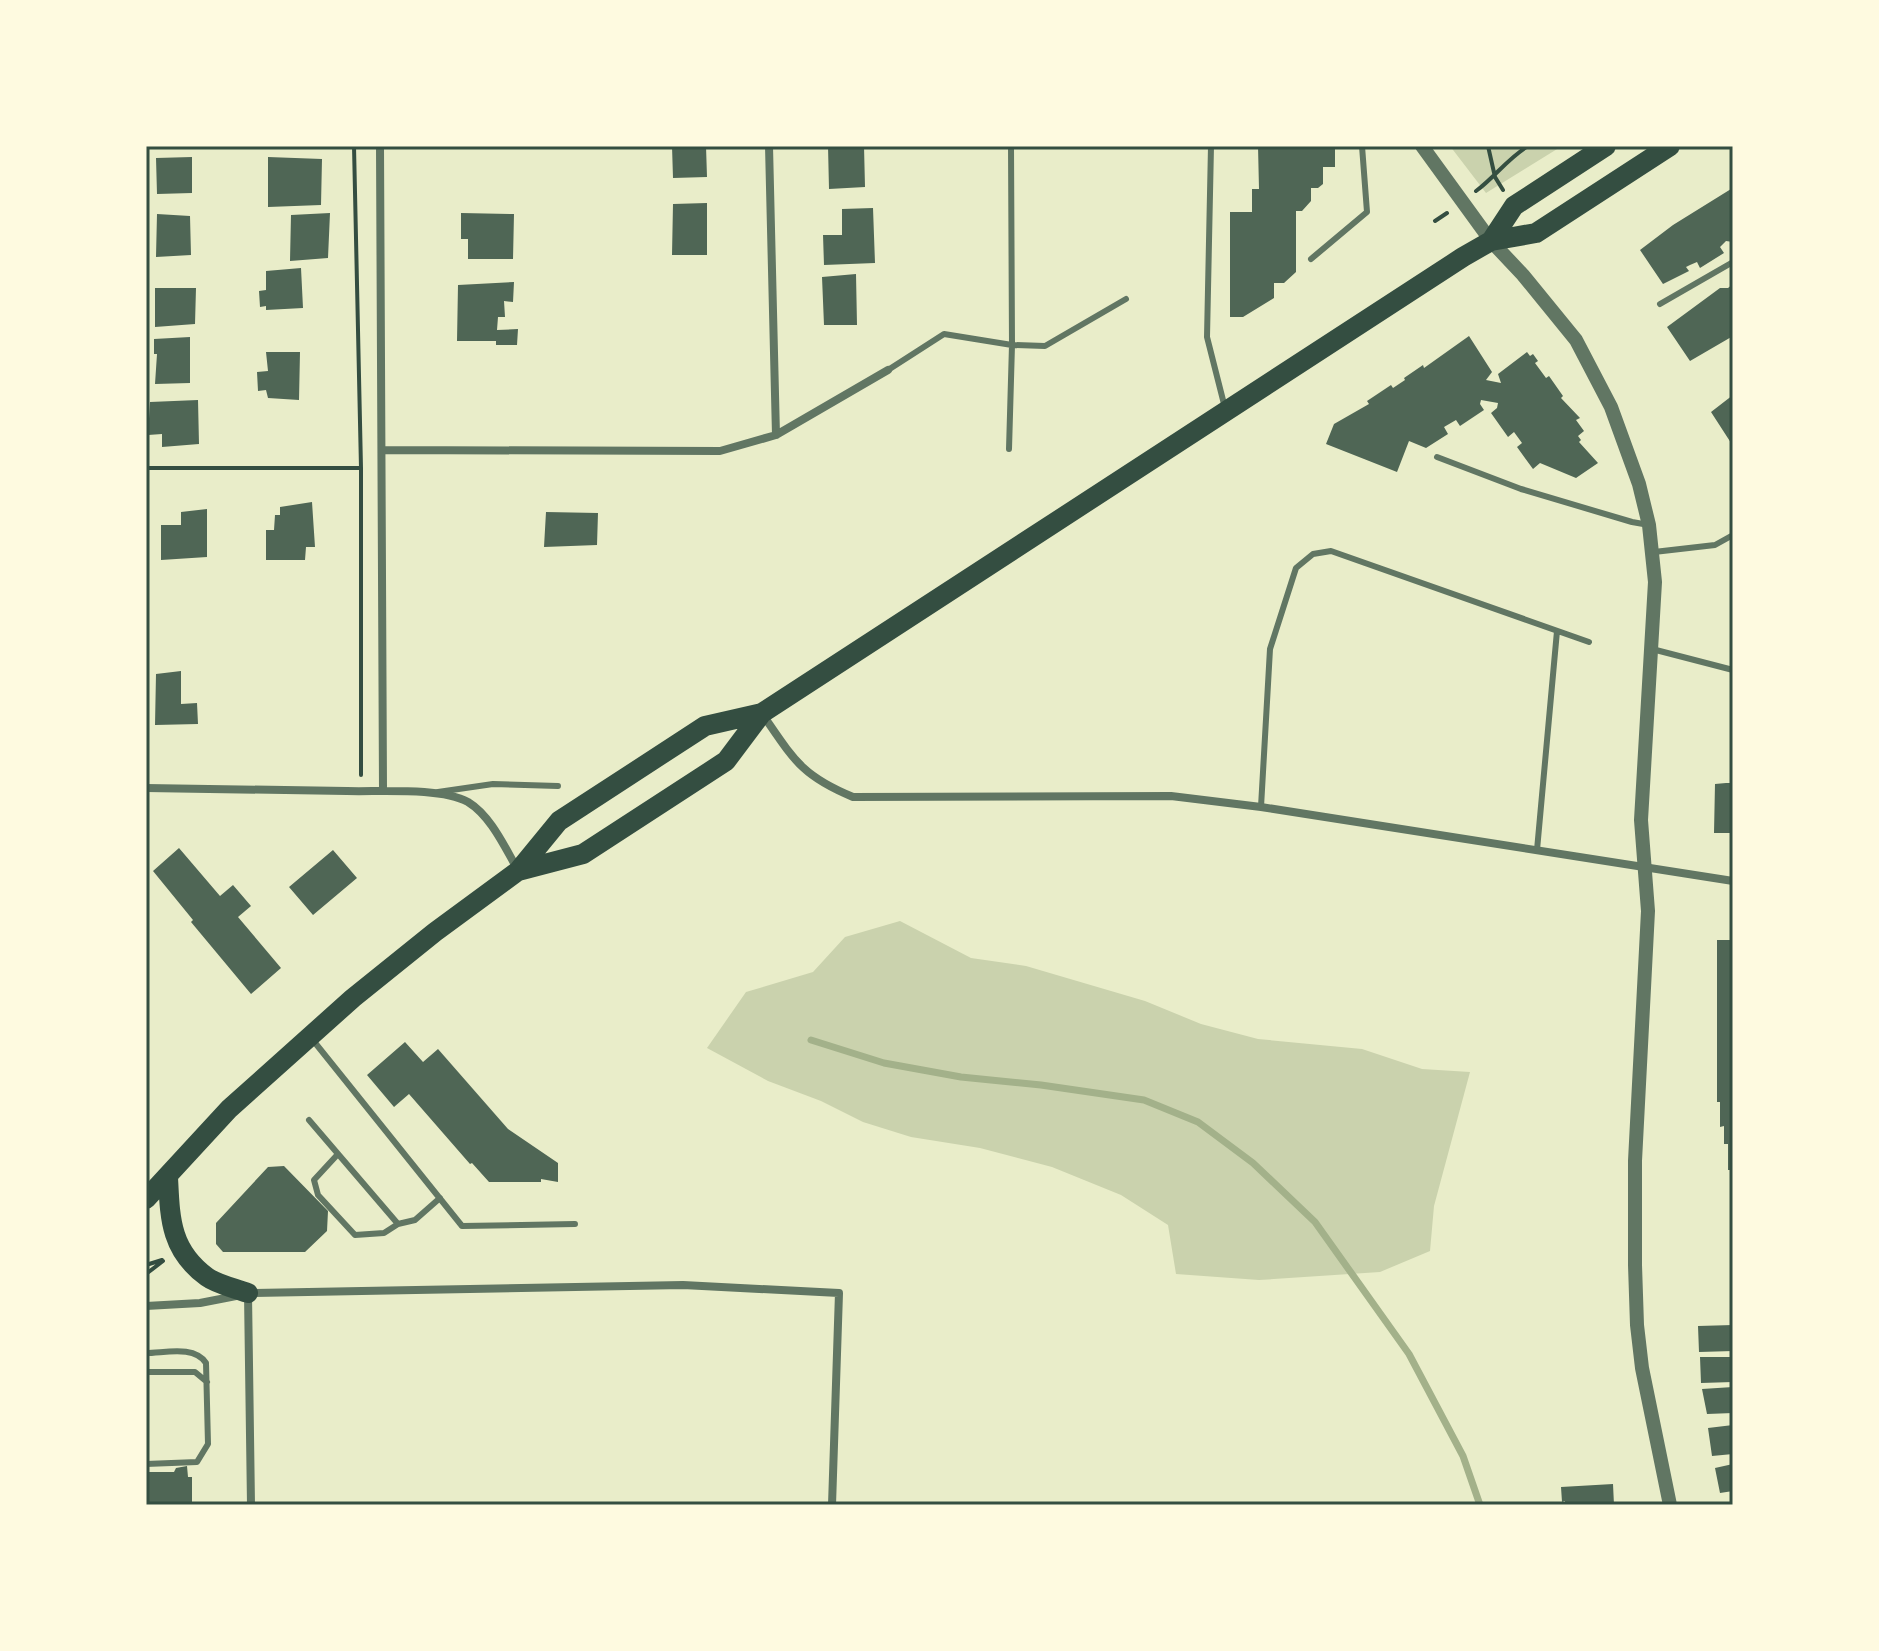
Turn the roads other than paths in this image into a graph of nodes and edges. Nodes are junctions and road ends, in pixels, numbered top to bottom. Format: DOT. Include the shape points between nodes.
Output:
graph roads {
  1 [pos="380,146"];
  2 [pos="769,146"];
  3 [pos="1011,146"];
  4 [pos="1211,146"];
  5 [pos="1362,146"];
  6 [pos="1422,146"];
  7 [pos="1606,146"];
  8 [pos="1670,146"];
  9 [pos="1491,241"];
  10 [pos="1311,259"];
  11 [pos="1733,262"];
  12 [pos="1126,299"];
  13 [pos="1660,304"];
  14 [pos="1012,345"];
  15 [pos="888,370"];
  16 [pos="1226,411"];
  17 [pos="776,435"];
  18 [pos="1009,449"];
  19 [pos="382,450"];
  20 [pos="1437,457"];
  21 [pos="1649,525"];
  22 [pos="1733,535"];
  23 [pos="1654,552"];
  24 [pos="1557,631"];
  25 [pos="1589,642"];
  26 [pos="1652,649"];
  27 [pos="1733,670"];
  28 [pos="762,713"];
  29 [pos="558,786"];
  30 [pos="146,788"];
  31 [pos="383,790"];
  32 [pos="430,793"];
  33 [pos="1261,807"];
  34 [pos="1537,850"];
  35 [pos="1646,866"];
  36 [pos="518,871"];
  37 [pos="1733,881"];
  38 [pos="311,1037"];
  39 [pos="309,1120"];
  40 [pos="338,1154"];
  41 [pos="168,1177"];
  42 [pos="440,1198"];
  43 [pos="146,1199"];
  44 [pos="398,1224"];
  45 [pos="575,1224"];
  46 [pos="248,1293"];
  47 [pos="146,1306"];
  48 [pos="146,1353"];
  49 [pos="146,1372"];
  50 [pos="207,1382"];
  51 [pos="146,1464"];
  52 [pos="251,1505"];
  53 [pos="832,1505"];
  54 [pos="1670,1505"];
  1 -- 19 [label="street"];
  2 -- 17 [label="street"];
  3 -- 14 [label="lane"];
  4 -- 16 [label="lane" via="1207,337"];
  5 -- 10 [label="lane" via="1367,212"];
  6 -- 9 [label="street"];
  7 -- 9 [label="main road" via="1514,206"];
  8 -- 9 [label="main road" via="1536,233"];
  9 -- 16 [label="main road"];
  9 -- 21 [label="street" via="1576,340 1611,407"];
  11 -- 13 [label="lane"];
  12 -- 14 [label="lane" via="1045,346"];
  14 -- 15 [label="lane" via="944,334"];
  14 -- 18 [label="lane"];
  15 -- 17 [label="street"];
  16 -- 28 [label="main road"];
  17 -- 19 [label="street" via="720,451"];
  19 -- 31 [label="street"];
  20 -- 21 [label="lane" via="1521,489"];
  21 -- 23 [label="street"];
  22 -- 23 [label="lane" via="1715,545"];
  23 -- 26 [label="street"];
  24 -- 25 [label="lane"];
  24 -- 33 [label="lane" via="1331,551 1313,554 1296,568 1270,649"];
  24 -- 34 [label="lane"];
  26 -- 27 [label="lane"];
  26 -- 35 [label="street" via="1641,820"];
  28 -- 33 [label="street" via="793,759 820,783 853,797 1171,796"];
  28 -- 36 [label="main road" via="705,726 620,780 559,821"];
  28 -- 36 [label="main road" via="726,761 679,792 583,854"];
  29 -- 32 [label="lane" via="493,784"];
  30 -- 31 [label="street"];
  31 -- 32 [label="street"];
  32 -- 36 [label="street" via="472,805 499,835"];
  33 -- 34 [label="street"];
  34 -- 35 [label="street"];
  35 -- 37 [label="street"];
  35 -- 54 [label="street" via="1635,1161 1637,1325 1648,1408"];
  36 -- 38 [label="main road" via="388,970"];
  38 -- 41 [label="main road" via="229,1109"];
  38 -- 42 [label="lane"];
  39 -- 40 [label="lane"];
  40 -- 44 [label="lane"];
  40 -- 44 [label="lane" via="314,1180 318,1195 355,1235 384,1233"];
  41 -- 43 [label="main road"];
  41 -- 46 [label="main road" via="170,1224 181,1251 208,1278"];
  42 -- 44 [label="lane" via="415,1220"];
  42 -- 45 [label="lane" via="462,1226"];
  46 -- 47 [label="street"];
  46 -- 52 [label="street"];
  46 -- 53 [label="street" via="683,1285 839,1293"];
  48 -- 50 [label="lane" via="198,1354 206,1363"];
  49 -- 50 [label="lane" via="195,1372"];
  50 -- 51 [label="lane" via="205,1453 187,1464"];
}
